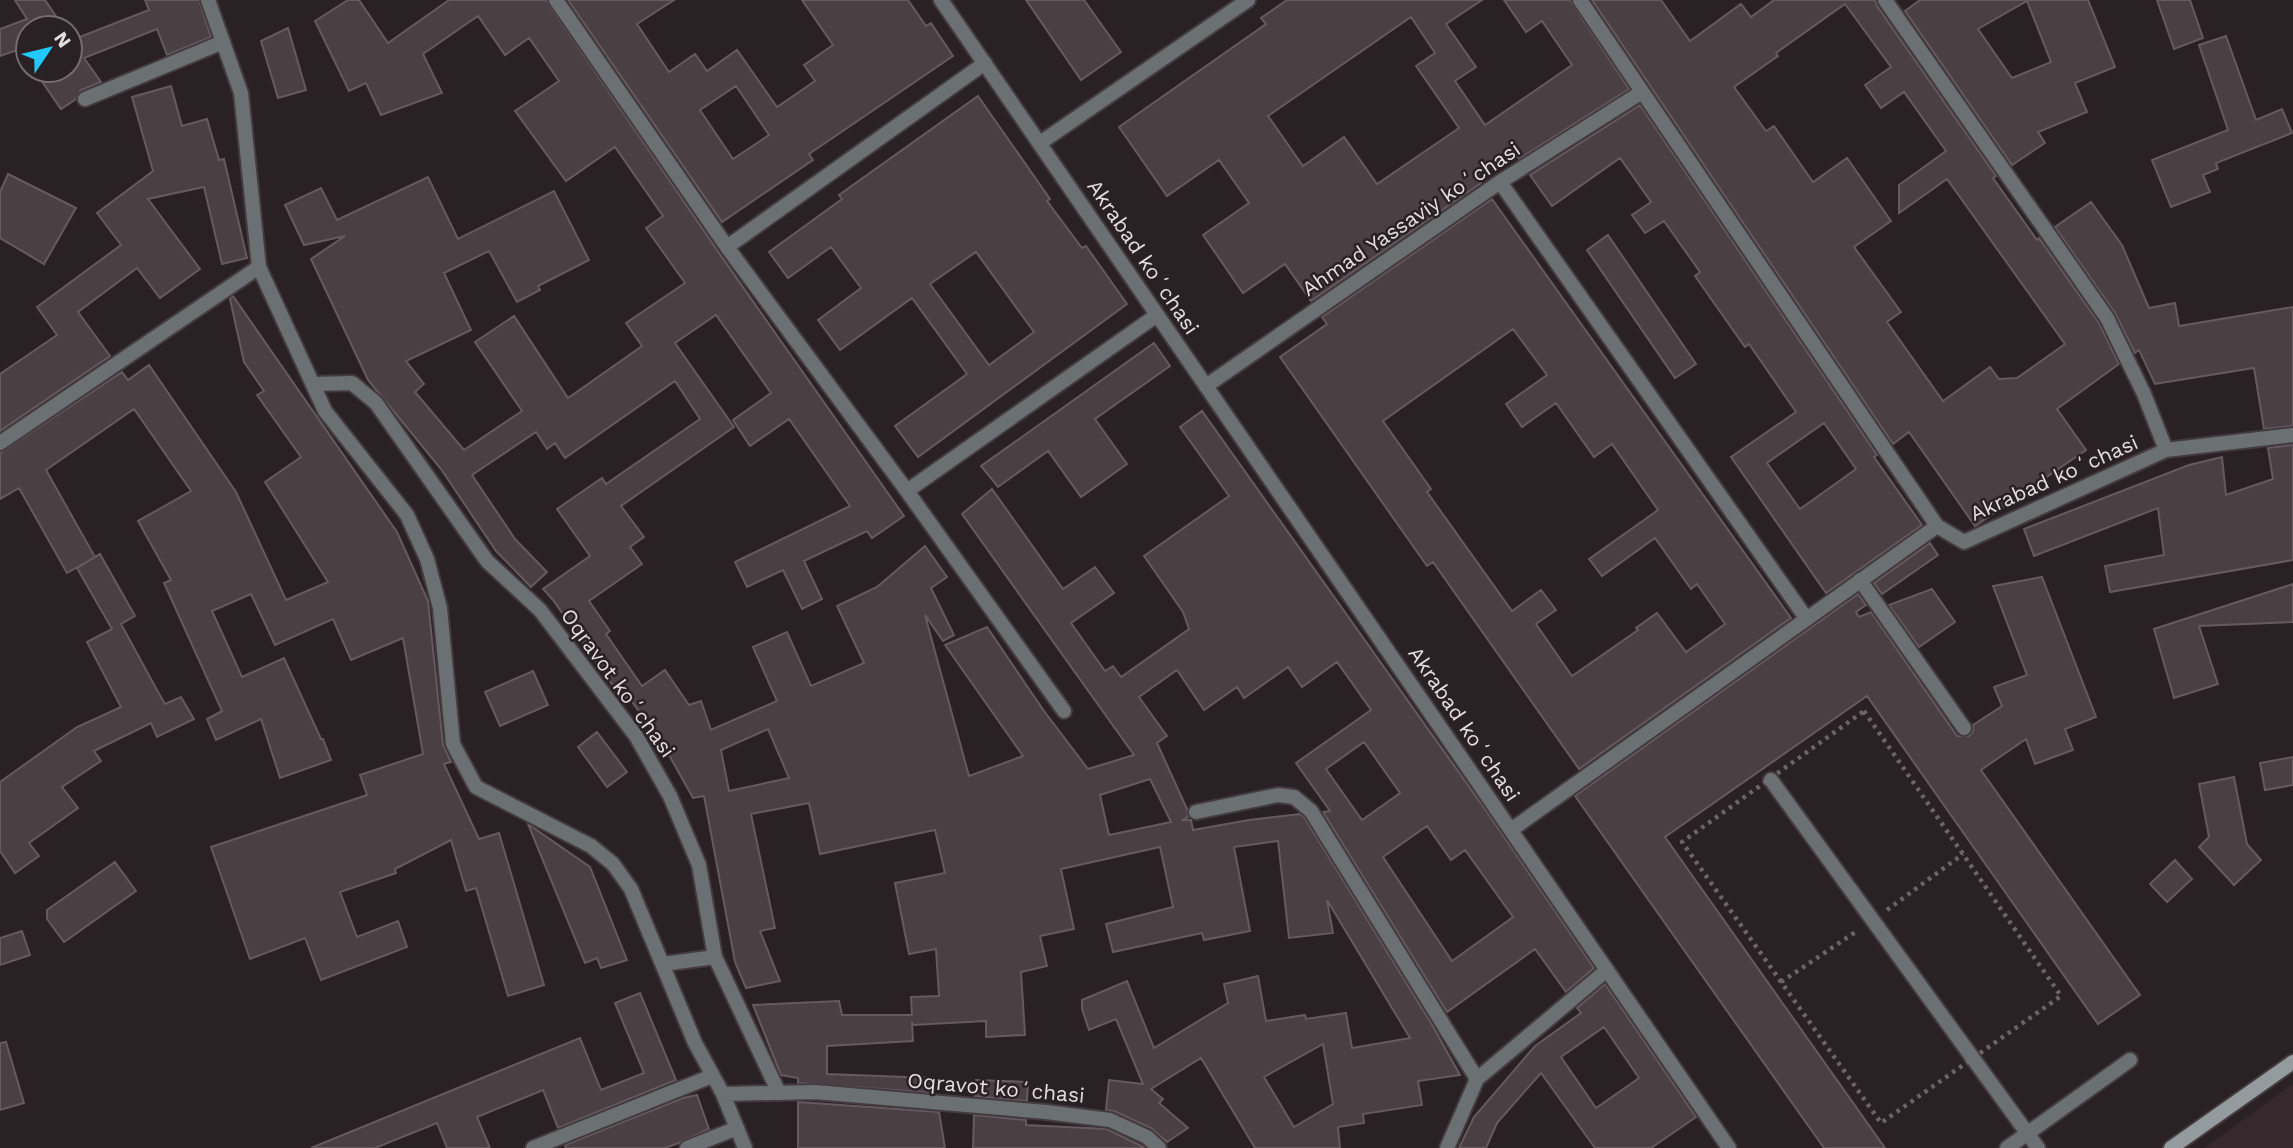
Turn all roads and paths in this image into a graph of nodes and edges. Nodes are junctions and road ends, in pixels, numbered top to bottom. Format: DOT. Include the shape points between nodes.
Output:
graph roads {
  1 [pos="208,0"];
  2 [pos="556,0"];
  3 [pos="942,0"];
  4 [pos="1248,0"];
  5 [pos="1580,0"];
  6 [pos="1885,0"];
  7 [pos="223,42"];
  8 [pos="985,63"];
  9 [pos="1642,92"];
  10 [pos="85,99"];
  11 [pos="1040,143"];
  12 [pos="1500,182"];
  13 [pos="727,247"];
  14 [pos="259,267"];
  15 [pos="1157,315"];
  16 [pos="313,384"];
  17 [pos="1206,386"];
  18 [pos="2293,435"];
  19 [pos="0,443"];
  20 [pos="2166,450"];
  21 [pos="906,491"];
  22 [pos="1937,526"];
  23 [pos="1860,580"];
  24 [pos="1806,618"];
  25 [pos="1064,711"];
  26 [pos="1964,728"];
  27 [pos="1771,780"];
  28 [pos="1196,811"];
  29 [pos="1511,830"];
  30 [pos="715,957"];
  31 [pos="663,964"];
  32 [pos="1607,970"];
  33 [pos="2130,1060"];
  34 [pos="2293,1062"];
  35 [pos="712,1076"];
  36 [pos="1478,1079"];
  37 [pos="779,1093"];
  38 [pos="723,1094"];
  39 [pos="737,1128"];
  40 [pos="2027,1134"];
  41 [pos="2174,1147"];
  42 [pos="533,1148"];
  43 [pos="687,1148"];
  44 [pos="745,1148"];
  45 [pos="1159,1148"];
  46 [pos="1447,1148"];
  47 [pos="1729,1148"];
  48 [pos="2007,1148"];
  49 [pos="2038,1148"];
  1 -- 7 [label="street"];
  2 -- 13 [label="street"];
  3 -- 8 [label="street, Akrabad koʻchasi"];
  4 -- 11 [label="street"];
  5 -- 9 [label="street"];
  6 -- 20 [label="street" via="2107,318"];
  7 -- 10 [label="street"];
  7 -- 14 [label="street" via="242,93"];
  8 -- 11 [label="street, Akrabad koʻchasi"];
  8 -- 13 [label="street"];
  9 -- 12 [label="street, Ahmad Yassaviy koʻchasi"];
  9 -- 22 [label="street"];
  11 -- 15 [label="street, Akrabad koʻchasi"];
  12 -- 17 [label="street, Ahmad Yassaviy koʻchasi"];
  12 -- 24 [label="street"];
  13 -- 21 [label="street"];
  14 -- 16 [label="street"];
  14 -- 19 [label="street"];
  15 -- 17 [label="street, Akrabad koʻchasi"];
  15 -- 21 [label="street"];
  16 -- 30 [label="street, Oqravot koʻchasi" via="352,383 376,402 487,561 540,610 636,736 670,796 699,865"];
  16 -- 31 [label="street" via="325,411 407,514 427,559 440,608 453,744 476,787 592,846 614,864 631,889"];
  17 -- 29 [label="street, Akrabad koʻchasi"];
  18 -- 20 [label="street, Akrabad koʻchasi"];
  20 -- 22 [label="street, Akrabad koʻchasi" via="1964,542"];
  21 -- 25 [label="street"];
  22 -- 23 [label="street, Akrabad koʻchasi"];
  23 -- 24 [label="street, Akrabad koʻchasi"];
  23 -- 26 [label="street"];
  24 -- 29 [label="street, Akrabad koʻchasi"];
  27 -- 40 [label="street"];
  28 -- 36 [label="street" via="1279,795 1294,797 1311,811"];
  29 -- 32 [label="street"];
  30 -- 31 [label="street"];
  30 -- 37 [label="street, Oqravot koʻchasi"];
  31 -- 35 [label="street"];
  32 -- 36 [label="street"];
  32 -- 47 [label="street"];
  33 -- 40 [label="street"];
  34 -- 41 [label="main road"];
  35 -- 38 [label="street"];
  35 -- 42 [label="street"];
  36 -- 46 [label="street"];
  37 -- 38 [label="street, Oqravot koʻchasi"];
  37 -- 45 [label="street, Oqravot koʻchasi" via="828,1093 1110,1120 1147,1137"];
  38 -- 39 [label="street"];
  39 -- 43 [label="street"];
  39 -- 44 [label="street"];
  40 -- 48 [label="street"];
  40 -- 49 [label="street"];
}
